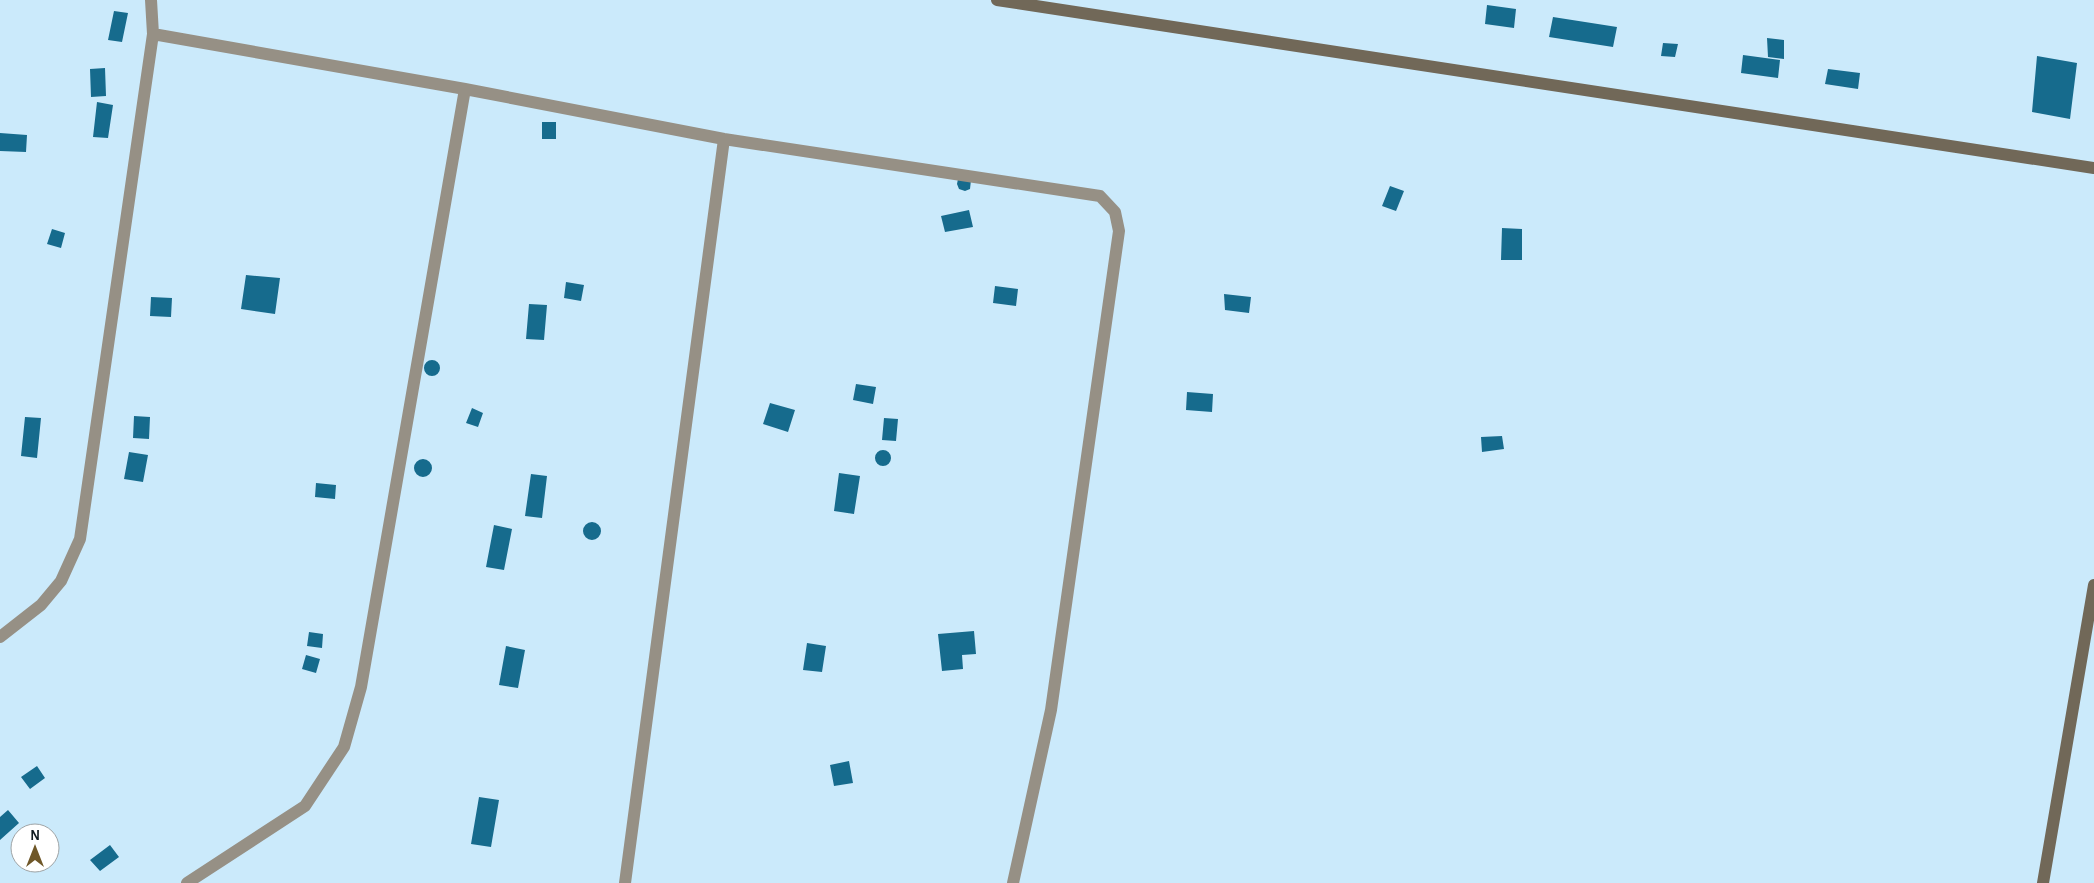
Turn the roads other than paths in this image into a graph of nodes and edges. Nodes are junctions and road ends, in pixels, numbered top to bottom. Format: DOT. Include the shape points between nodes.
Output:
graph roads {
  1 [pos="151,0"];
  2 [pos="997,0"];
  3 [pos="153,34"];
  4 [pos="465,89"];
  5 [pos="724,139"];
  6 [pos="2094,168"];
  7 [pos="2094,585"];
  8 [pos="0,637"];
  9 [pos="2043,878"];
  10 [pos="187,883"];
  11 [pos="625,883"];
  12 [pos="1013,883"];
  1 -- 3 [label="street"];
  2 -- 6 [label="street"];
  3 -- 4 [label="street"];
  3 -- 8 [label="street" via="80,539 61,581 41,605"];
  4 -- 5 [label="street"];
  4 -- 10 [label="street" via="361,687 344,747 304,806"];
  5 -- 11 [label="street"];
  5 -- 12 [label="street" via="1100,196 1115,212 1119,231 1051,710"];
  7 -- 9 [label="street"];
}
